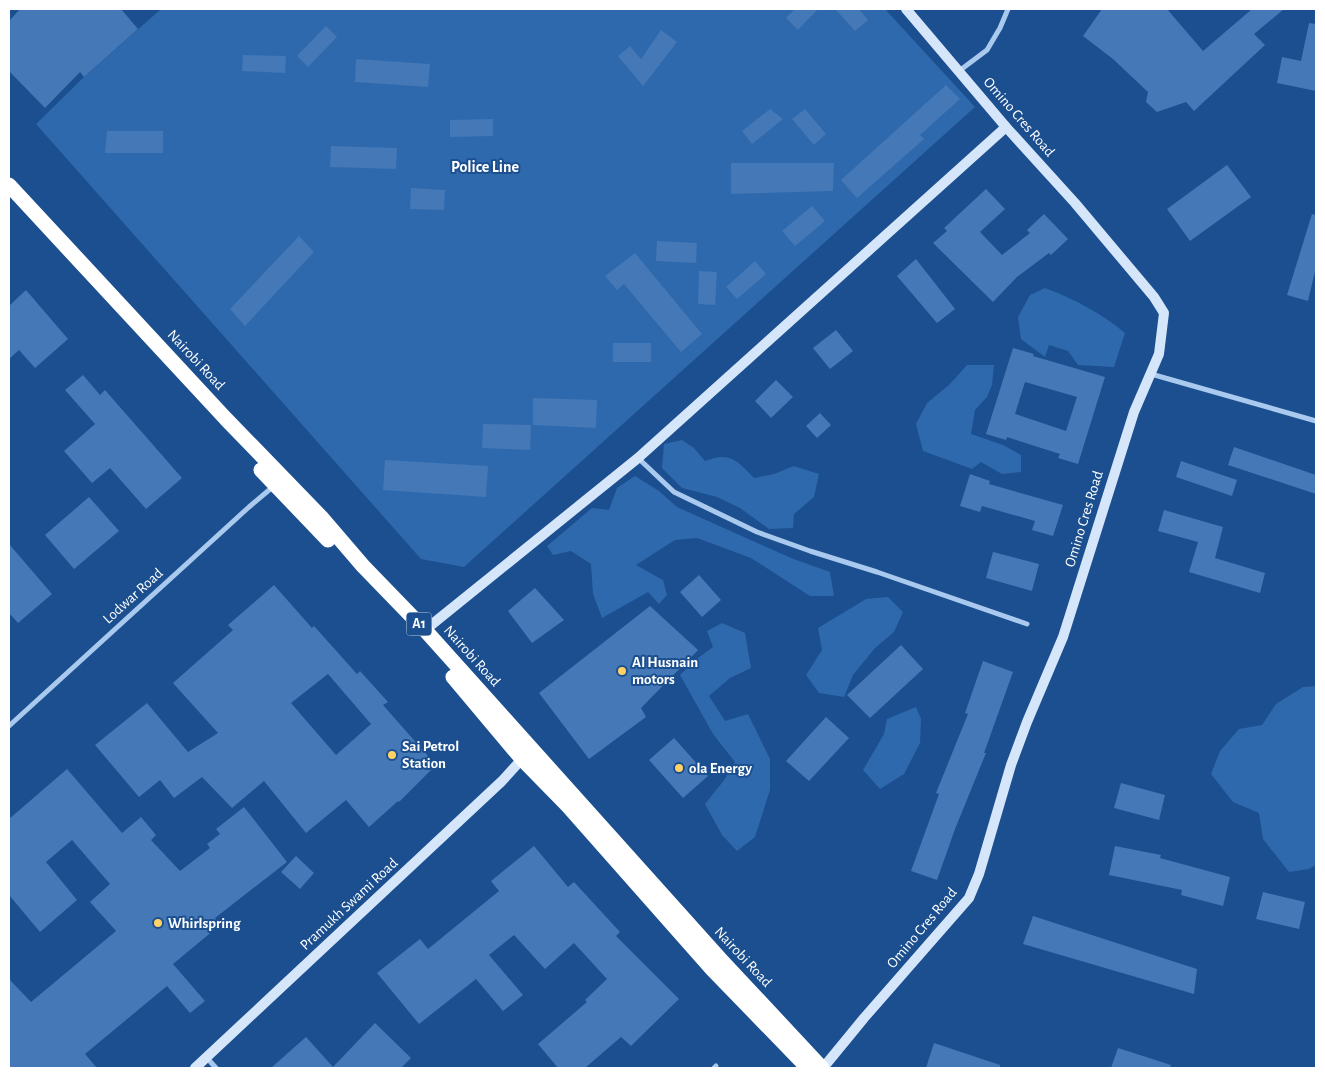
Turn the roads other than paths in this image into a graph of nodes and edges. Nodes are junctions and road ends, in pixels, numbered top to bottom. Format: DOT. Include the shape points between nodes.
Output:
graph roads {
  1 [pos="906,9"];
  2 [pos="1008,9"];
  3 [pos="959,71"];
  4 [pos="1006,127"];
  5 [pos="9,185"];
  6 [pos="9,194"];
  7 [pos="1150,374"];
  8 [pos="1316,421"];
  9 [pos="638,458"];
  10 [pos="275,485"];
  11 [pos="1027,624"];
  12 [pos="425,630"];
  13 [pos="9,726"];
  14 [pos="522,759"];
  15 [pos="207,1058"];
  16 [pos="195,1068"];
  17 [pos="216,1068"];
  18 [pos="808,1068"];
  19 [pos="823,1068"];
  1 -- 3 [label="street, Omino Cres Road"];
  2 -- 3 [label="street" via="986,50"];
  3 -- 4 [label="street, Omino Cres Road"];
  4 -- 7 [label="street, Omino Cres Road" via="1075,203 1164,313 1159,354"];
  4 -- 9 [label="street"];
  5 -- 12 [label="highway, Nairobi Road / A1"];
  6 -- 10 [label="highway, Nairobi Road / A1"];
  7 -- 8 [label="street"];
  7 -- 19 [label="street, Omino Cres Road" via="1134,412 1063,637 1024,731 969,898"];
  9 -- 11 [label="street" via="674,492 757,532"];
  9 -- 12 [label="street"];
  10 -- 13 [label="street, Lodwar Road"];
  10 -- 14 [label="highway, Nairobi Road / A1" via="443,664"];
  12 -- 19 [label="highway, Nairobi Road / A1" via="721,960"];
  14 -- 15 [label="street, Pramukh Swami Road"];
  14 -- 18 [label="highway, Nairobi Road / A1" via="568,806 712,969"];
  15 -- 16 [label="street, Pramukh Swami Road"];
  15 -- 17 [label="street"];
}
